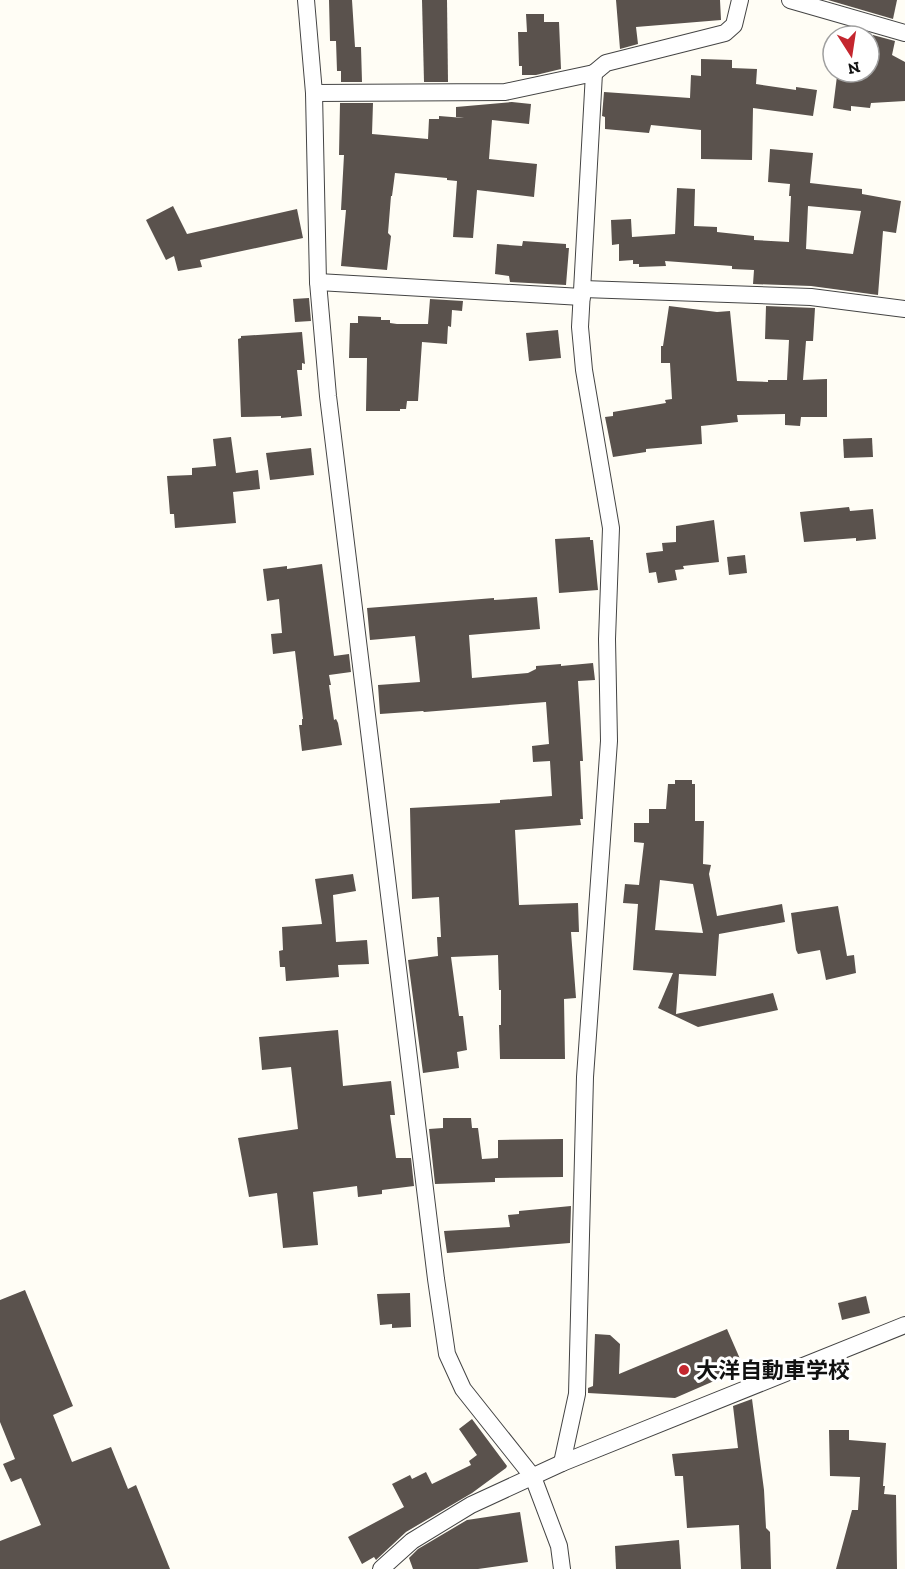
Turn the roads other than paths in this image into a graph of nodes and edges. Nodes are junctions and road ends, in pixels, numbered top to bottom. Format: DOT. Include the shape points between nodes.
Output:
graph roads {
  1 [pos="306,0"];
  2 [pos="740,0"];
  3 [pos="790,0"];
  4 [pos="905,33"];
  5 [pos="594,73"];
  6 [pos="314,93"];
  7 [pos="318,282"];
  8 [pos="582,293"];
  9 [pos="905,309"];
  10 [pos="905,1325"];
  11 [pos="562,1463"];
  12 [pos="533,1477"];
  13 [pos="381,1569"];
  14 [pos="562,1569"];
  1 -- 6 [label="street"];
  2 -- 5 [label="street" via="734,25 724,33 606,63"];
  3 -- 4 [label="street"];
  5 -- 6 [label="street" via="505,92"];
  5 -- 8 [label="street"];
  6 -- 7 [label="street"];
  7 -- 8 [label="street"];
  7 -- 12 [label="street" via="354,625 447,1354 463,1389"];
  8 -- 9 [label="street" via="811,297"];
  8 -- 11 [label="street" via="584,370 611,528 609,741 585,1077 577,1394"];
  10 -- 11 [label="street"];
  11 -- 12 [label="street"];
  12 -- 13 [label="street" via="471,1505 412,1541"];
  12 -- 14 [label="street" via="559,1546"];
}
